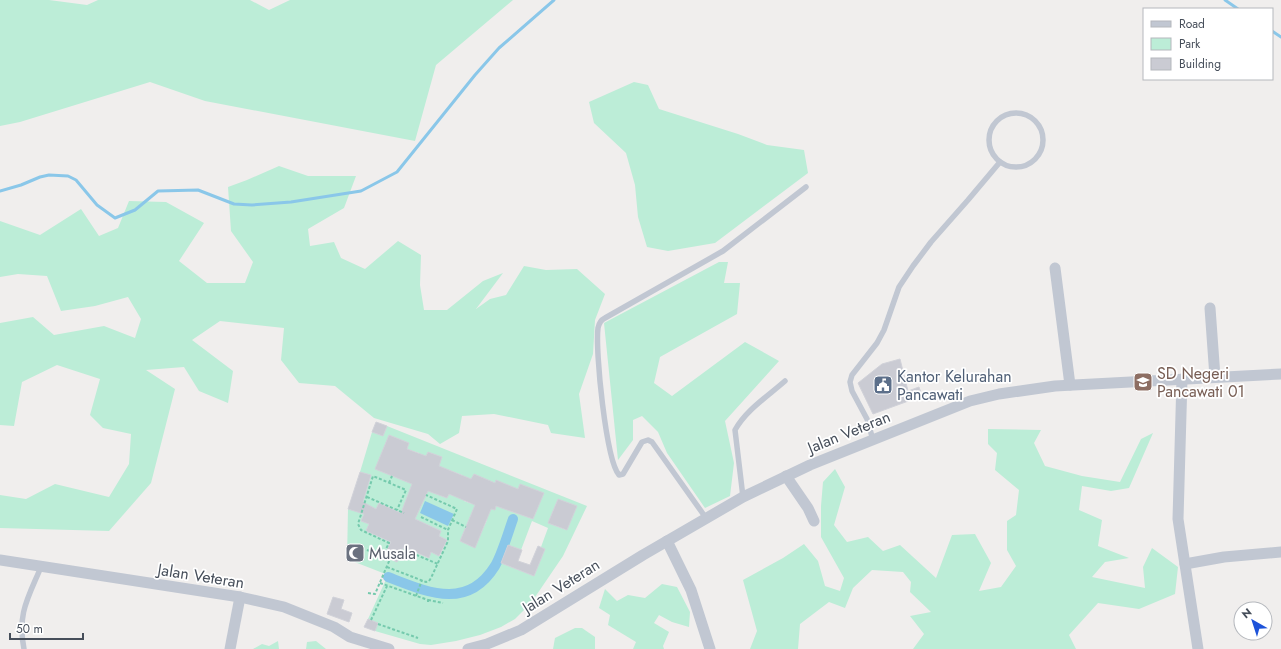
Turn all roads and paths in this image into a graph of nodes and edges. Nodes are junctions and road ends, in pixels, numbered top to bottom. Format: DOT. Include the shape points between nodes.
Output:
graph roads {
  1 [pos="1000,162"];
  2 [pos="806,187"];
  3 [pos="1055,268"];
  4 [pos="1210,308"];
  5 [pos="1281,374"];
  6 [pos="1215,377"];
  7 [pos="1182,379"];
  8 [pos="785,381"];
  9 [pos="1070,385"];
  10 [pos="874,440"];
  11 [pos="392,476"];
  12 [pos="786,476"];
  13 [pos="389,483"];
  14 [pos="426,496"];
  15 [pos="367,497"];
  16 [pos="743,497"];
  17 [pos="397,510"];
  18 [pos="404,513"];
  19 [pos="421,517"];
  20 [pos="706,518"];
  21 [pos="452,520"];
  22 [pos="814,522"];
  23 [pos="466,526"];
  24 [pos="448,530"];
  25 [pos="667,541"];
  26 [pos="367,550"];
  27 [pos="407,551"];
  28 [pos="1281,552"];
  29 [pos="382,557"];
  30 [pos="0,560"];
  31 [pos="438,564"];
  32 [pos="1185,564"];
  33 [pos="41,567"];
  34 [pos="387,567"];
  35 [pos="422,580"];
  36 [pos="380,583"];
  37 [pos="388,586"];
  38 [pos="368,593"];
  39 [pos="416,596"];
  40 [pos="240,597"];
  41 [pos="443,603"];
  42 [pos="371,620"];
  43 [pos="378,624"];
  44 [pos="418,638"];
  45 [pos="24,649"];
  46 [pos="230,649"];
  47 [pos="389,649"];
  48 [pos="468,649"];
  49 [pos="710,649"];
  50 [pos="1198,649"];
  1 -- 1 [label="lane" via="1008,166 1025,166 1039,155 1043,137 1036,121 1028,116 1011,114 996,122 989,138 992,151"];
  1 -- 10 [label="lane" via="913,266 900,287 884,330 852,375 852,391 867,419"];
  2 -- 20 [label="lane" via="723,251 600,321 599,368 610,452 615,471 619,475 623,474 642,442 652,442"];
  3 -- 9 [label="street"];
  4 -- 6 [label="street"];
  5 -- 6 [label="street, Jalan Veteran"];
  6 -- 7 [label="street, Jalan Veteran"];
  7 -- 9 [label="street, Jalan Veteran"];
  7 -- 32 [label="street" via="1178,519"];
  8 -- 16 [label="lane" via="748,412 735,430"];
  9 -- 10 [label="street, Jalan Veteran" via="999,394 970,401"];
  10 -- 12 [label="street, Jalan Veteran"];
  11 -- 13 [label="path"];
  12 -- 16 [label="street, Jalan Veteran"];
  12 -- 22 [label="street" via="808,508"];
  13 -- 15 [label="path" via="373,476"];
  13 -- 17 [label="path" via="406,490"];
  14 -- 21 [label="path" via="457,509"];
  15 -- 17 [label="path"];
  15 -- 29 [label="path" via="358,524 361,530 389,543"];
  16 -- 20 [label="street, Jalan Veteran"];
  17 -- 18 [label="path"];
  19 -- 24 [label="path"];
  20 -- 25 [label="street, Jalan Veteran"];
  21 -- 23 [label="path"];
  21 -- 24 [label="path"];
  24 -- 31 [label="path" via="448,541"];
  25 -- 48 [label="street, Jalan Veteran" via="521,630"];
  25 -- 49 [label="street" via="691,590"];
  26 -- 29 [label="path"];
  27 -- 31 [label="path"];
  28 -- 32 [label="street" via="1224,557"];
  29 -- 34 [label="path" via="390,560"];
  30 -- 33 [label="street, Jalan Veteran"];
  31 -- 35 [label="path" via="429,581"];
  32 -- 50 [label="street"];
  33 -- 40 [label="street, Jalan Veteran"];
  33 -- 45 [label="lane" via="22,612"];
  34 -- 35 [label="path"];
  34 -- 36 [label="path"];
  35 -- 39 [label="path"];
  36 -- 37 [label="path"];
  36 -- 38 [label="path" via="374,595"];
  37 -- 39 [label="path"];
  37 -- 42 [label="path"];
  39 -- 41 [label="path" via="428,602"];
  40 -- 46 [label="street"];
  40 -- 47 [label="street, Jalan Veteran" via="284,607 334,627 350,637"];
  43 -- 44 [label="path"];
}
